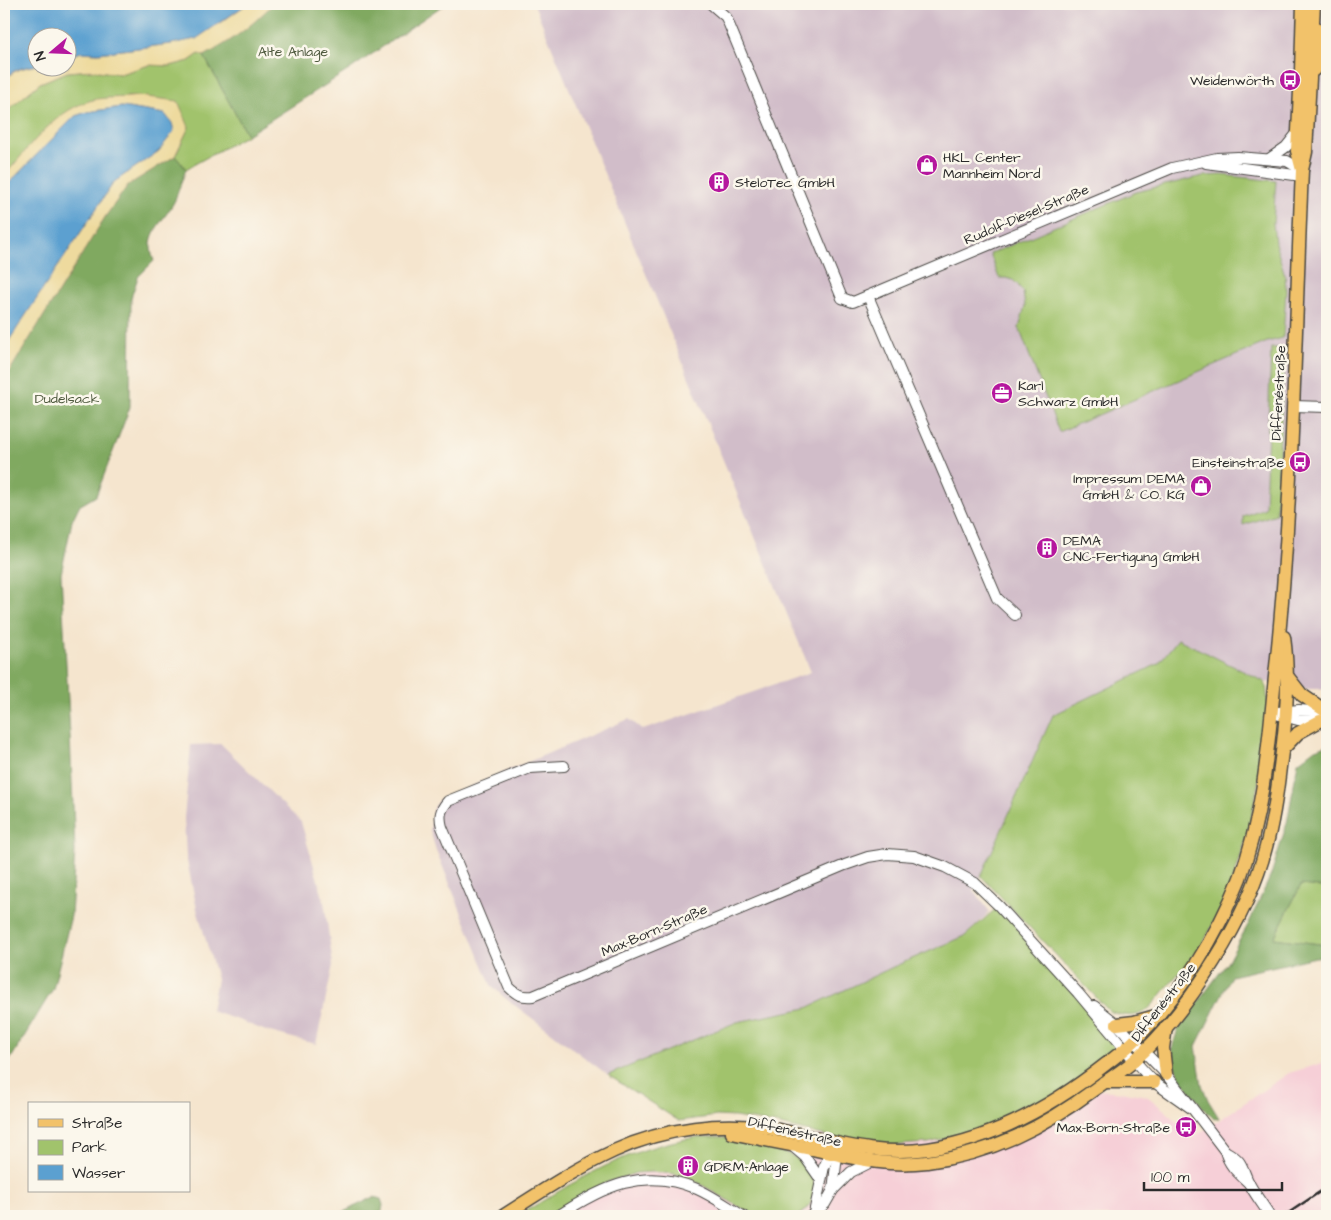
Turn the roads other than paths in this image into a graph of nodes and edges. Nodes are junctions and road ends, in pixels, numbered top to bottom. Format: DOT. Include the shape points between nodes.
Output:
graph roads {
  1 [pos="711,4"];
  2 [pos="1303,4"];
  3 [pos="1314,4"];
  4 [pos="1313,24"];
  5 [pos="1327,44"];
  6 [pos="1307,53"];
  7 [pos="1326,61"];
  8 [pos="1311,72"];
  9 [pos="1298,132"];
  10 [pos="1269,159"];
  11 [pos="1197,162"];
  12 [pos="1302,173"];
  13 [pos="868,296"];
  14 [pos="1293,406"];
  15 [pos="1327,408"];
  16 [pos="1015,615"];
  17 [pos="1281,618"];
  18 [pos="1288,677"];
  19 [pos="1272,713"];
  20 [pos="1286,714"];
  21 [pos="1325,716"];
  22 [pos="1283,750"];
  23 [pos="564,766"];
  24 [pos="1078,993"];
  25 [pos="1158,1014"];
  26 [pos="1117,1024"];
  27 [pos="1166,1027"];
  28 [pos="1129,1045"];
  29 [pos="1144,1051"];
  30 [pos="1134,1061"];
  31 [pos="1166,1074"];
  32 [pos="1104,1082"];
  33 [pos="1154,1082"];
  34 [pos="1191,1108"];
  35 [pos="718,1128"];
  36 [pos="792,1145"];
  37 [pos="834,1151"];
  38 [pos="871,1162"];
  39 [pos="821,1180"];
  40 [pos="832,1190"];
  41 [pos="812,1215"];
  42 [pos="504,1216"];
  43 [pos="558,1216"];
  44 [pos="743,1216"];
  45 [pos="1270,1216"];
  1 -- 13 [label="street, Rudolf-Diesel-Straße" via="726,17 842,298 853,302"];
  2 -- 6 [label="main road" via="1301,41"];
  3 -- 4 [label="main road, Diffenéstraße"];
  4 -- 5 [label="main road"];
  4 -- 6 [label="main road, Diffenéstraße"];
  5 -- 6 [label="main road"];
  6 -- 7 [label="main road"];
  6 -- 8 [label="main road, Diffenéstraße"];
  6 -- 9 [label="main road, Diffenéstraße"];
  7 -- 8 [label="main road"];
  8 -- 12 [label="main road, Diffenéstraße"];
  9 -- 10 [label="street" via="1286,147"];
  9 -- 12 [label="main road, Diffenéstraße" via="1297,151"];
  10 -- 11 [label="street, Rudolf-Diesel-Straße" via="1217,158"];
  10 -- 12 [label="street, Rudolf-Diesel-Straße" via="1287,161"];
  11 -- 12 [label="street, Rudolf-Diesel-Straße"];
  11 -- 13 [label="street, Rudolf-Diesel-Straße" via="1140,180"];
  12 -- 14 [label="main road, Diffenéstraße"];
  13 -- 16 [label="street" via="996,598"];
  14 -- 15 [label="street"];
  14 -- 17 [label="main road, Diffenéstraße"];
  17 -- 18 [label="main road, Diffenéstraße"];
  17 -- 19 [label="main road, Diffenéstraße"];
  18 -- 20 [label="main road, Diffenéstraße"];
  18 -- 21 [label="main road"];
  19 -- 20 [label="street"];
  19 -- 25 [label="main road, Diffenéstraße" via="1261,798 1240,877 1215,931 1190,972"];
  20 -- 21 [label="street" via="1299,710"];
  20 -- 22 [label="main road, Diffenéstraße"];
  21 -- 22 [label="main road" via="1298,733"];
  22 -- 27 [label="main road, Diffenéstraße" via="1266,848 1253,887 1232,931 1196,988"];
  23 -- 24 [label="street, Max-Born-Straße" via="530,768 448,801 439,816 509,987 521,997 532,996 845,865 868,857 895,854 919,857 975,883"];
  24 -- 26 [label="street, Max-Born-Straße"];
  24 -- 28 [label="street, Max-Born-Straße"];
  25 -- 26 [label="main road"];
  25 -- 28 [label="main road, Diffenéstraße"];
  26 -- 28 [label="street, Max-Born-Straße"];
  27 -- 29 [label="main road, Diffenéstraße"];
  27 -- 31 [label="main road" via="1163,1048"];
  28 -- 29 [label="street, Max-Born-Straße"];
  28 -- 30 [label="street"];
  28 -- 37 [label="main road, Diffenéstraße" via="1050,1104 982,1136 910,1151"];
  29 -- 30 [label="main road, Diffenéstraße"];
  29 -- 31 [label="street, Max-Born-Straße"];
  30 -- 32 [label="main road, Diffenéstraße"];
  30 -- 33 [label="street"];
  31 -- 34 [label="street, Max-Born-Straße"];
  32 -- 33 [label="main road"];
  32 -- 38 [label="main road, Diffenéstraße" via="1057,1116 988,1149 928,1162"];
  33 -- 34 [label="street"];
  34 -- 45 [label="street" via="1225,1151 1235,1171 1249,1183"];
  35 -- 36 [label="main road, Diffenéstraße"];
  35 -- 37 [label="main road, Diffenéstraße" via="736,1126 776,1130"];
  35 -- 42 [label="main road, Diffenéstraße" via="681,1130 614,1151"];
  36 -- 37 [label="main road, Diffenéstraße"];
  36 -- 39 [label="street" via="806,1157"];
  37 -- 38 [label="main road, Diffenéstraße"];
  37 -- 39 [label="street"];
  37 -- 40 [label="street"];
  38 -- 40 [label="street" via="851,1172"];
  39 -- 41 [label="street"];
  40 -- 41 [label="street" via="825,1204"];
  43 -- 44 [label="street" via="598,1192 624,1182 648,1178 674,1180"];
}
